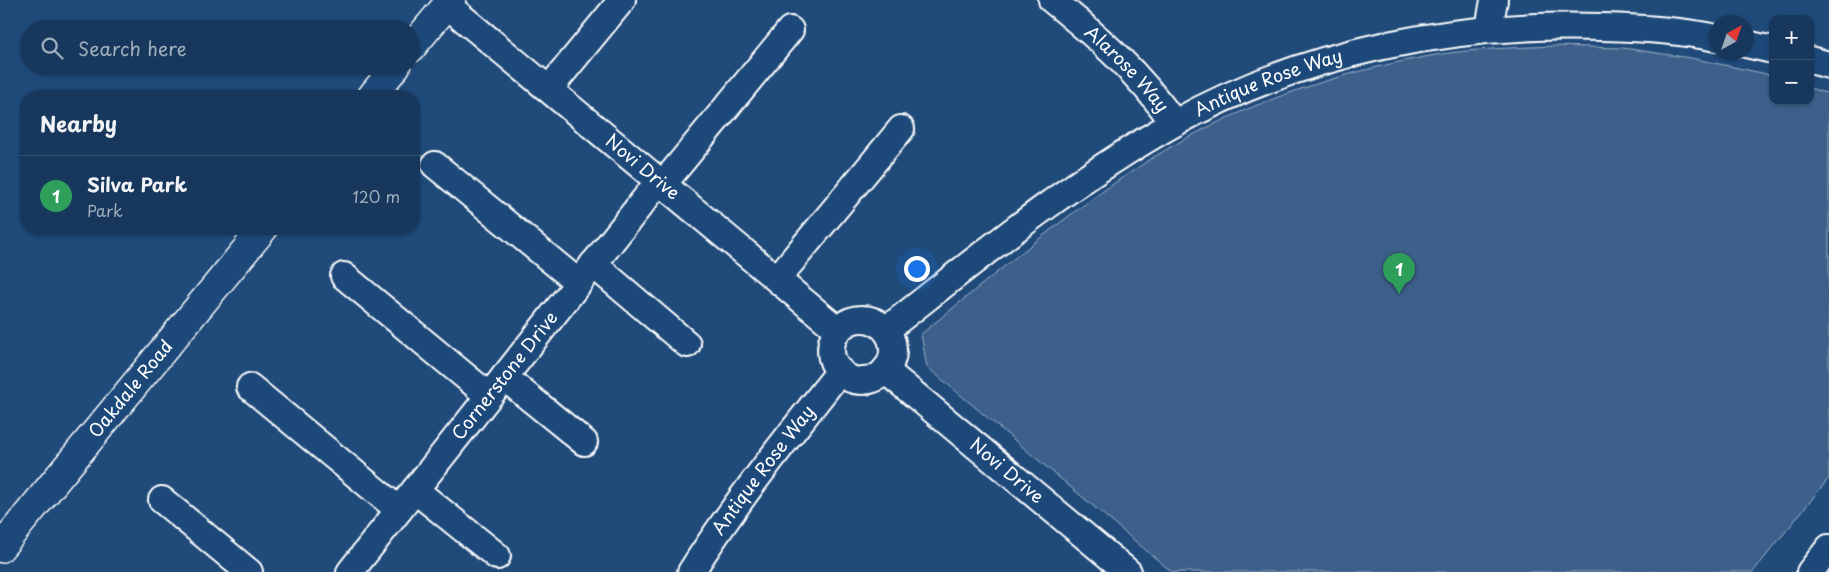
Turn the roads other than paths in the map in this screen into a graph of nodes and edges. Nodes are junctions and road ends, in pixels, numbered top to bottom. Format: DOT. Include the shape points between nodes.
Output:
graph roads {
  1 [pos="622,0"];
  2 [pos="1052,0"];
  3 [pos="1494,0"];
  4 [pos="449,2"];
  5 [pos="1488,29"];
  6 [pos="790,30"];
  7 [pos="420,37"];
  8 [pos="1709,37"];
  9 [pos="1754,46"];
  10 [pos="1769,49"];
  11 [pos="1814,61"];
  12 [pos="1829,65"];
  13 [pos="389,75"];
  14 [pos="549,89"];
  15 [pos="377,90"];
  16 [pos="1174,123"];
  17 [pos="901,130"];
  18 [pos="435,165"];
  19 [pos="662,182"];
  20 [pos="257,235"];
  21 [pos="586,274"];
  22 [pos="344,276"];
  23 [pos="777,279"];
  24 [pos="838,330"];
  25 [pos="886,330"];
  26 [pos="687,344"];
  27 [pos="885,370"];
  28 [pos="840,371"];
  29 [pos="497,386"];
  30 [pos="250,387"];
  31 [pos="584,442"];
  32 [pos="415,490"];
  33 [pos="162,500"];
  34 [pos="399,510"];
  35 [pos="0,548"];
  36 [pos="1829,548"];
  37 [pos="497,556"];
  38 [pos="249,572"];
  39 [pos="350,572"];
  40 [pos="691,572"];
  41 [pos="1128,572"];
  42 [pos="1810,572"];
  1 -- 14 [label="street"];
  2 -- 16 [label="street, Alarose Way" via="1120,58"];
  3 -- 5 [label="street"];
  4 -- 7 [label="main road"];
  4 -- 14 [label="street, Novi Drive"];
  5 -- 8 [label="street, Antique Rose Way" via="1548,25 1640,28"];
  5 -- 16 [label="street, Antique Rose Way" via="1416,39 1346,55 1276,77"];
  6 -- 19 [label="street, Cornerstone Drive"];
  9 -- 10 [label="street"];
  11 -- 12 [label="street"];
  13 -- 15 [label="main road"];
  14 -- 19 [label="street, Novi Drive"];
  16 -- 25 [label="street, Antique Rose Way" via="1112,161"];
  17 -- 23 [label="street"];
  18 -- 21 [label="street"];
  19 -- 21 [label="street, Cornerstone Drive"];
  19 -- 23 [label="street, Novi Drive"];
  20 -- 35 [label="main road, Oakdale Road"];
  21 -- 26 [label="street"];
  21 -- 29 [label="street, Cornerstone Drive"];
  22 -- 29 [label="street"];
  23 -- 24 [label="street, Novi Drive"];
  24 -- 25 [label="street" via="856,319 878,323"];
  24 -- 28 [label="street" via="832,340 831,351"];
  25 -- 27 [label="street" via="893,350"];
  27 -- 28 [label="street" via="868,380 848,377"];
  27 -- 41 [label="street, Novi Drive"];
  28 -- 40 [label="street, Antique Rose Way" via="765,464"];
  29 -- 31 [label="street"];
  29 -- 32 [label="street, Cornerstone Drive"];
  30 -- 34 [label="street"];
  32 -- 34 [label="street, Cornerstone Drive"];
  32 -- 37 [label="street"];
  33 -- 38 [label="street"];
  34 -- 39 [label="street, Cornerstone Drive"];
  36 -- 42 [label="street"];
}
